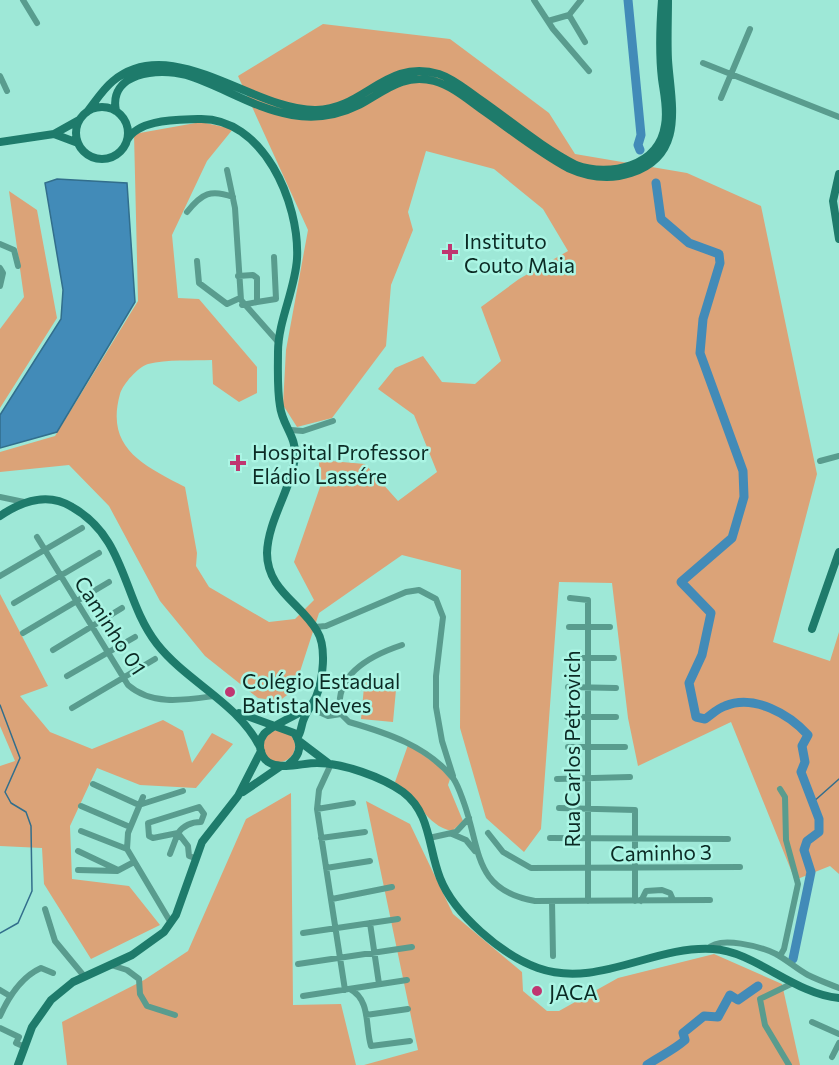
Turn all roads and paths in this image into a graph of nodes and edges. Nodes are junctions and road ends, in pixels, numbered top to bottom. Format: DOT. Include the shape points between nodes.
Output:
graph roads {
  1 [pos="23,0"];
  2 [pos="534,0"];
  3 [pos="544,0"];
  4 [pos="581,0"];
  5 [pos="662,0"];
  6 [pos="668,0"];
  7 [pos="541,10"];
  8 [pos="569,15"];
  9 [pos="548,21"];
  10 [pos="37,23"];
  11 [pos="750,29"];
  12 [pos="585,42"];
  13 [pos="703,63"];
  14 [pos="589,71"];
  15 [pos="730,73"];
  16 [pos="0,76"];
  17 [pos="7,91"];
  18 [pos="721,98"];
  19 [pos="119,114"];
  20 [pos="84,115"];
  21 [pos="839,117"];
  22 [pos="148,125"];
  23 [pos="54,134"];
  24 [pos="127,140"];
  25 [pos="0,142"];
  26 [pos="78,143"];
  27 [pos="227,170"];
  28 [pos="839,174"];
  29 [pos="233,197"];
  30 [pos="187,212"];
  31 [pos="839,239"];
  32 [pos="0,244"];
  33 [pos="274,257"];
  34 [pos="197,261"];
  35 [pos="18,266"];
  36 [pos="0,268"];
  37 [pos="238,276"];
  38 [pos="0,286"];
  39 [pos="241,301"];
  40 [pos="257,302"];
  41 [pos="279,344"];
  42 [pos="333,421"];
  43 [pos="291,430"];
  44 [pos="303,431"];
  45 [pos="294,441"];
  46 [pos="839,456"];
  47 [pos="820,461"];
  48 [pos="0,497"];
  49 [pos="24,502"];
  50 [pos="0,516"];
  51 [pos="82,528"];
  52 [pos="37,537"];
  53 [pos="45,551"];
  54 [pos="839,552"];
  55 [pos="99,553"];
  56 [pos="60,575"];
  57 [pos="0,576"];
  58 [pos="109,582"];
  59 [pos="570,598"];
  60 [pos="76,601"];
  61 [pos="14,603"];
  62 [pos="122,608"];
  63 [pos="91,627"];
  64 [pos="569,627"];
  65 [pos="588,627"];
  66 [pos="610,627"];
  67 [pos="812,629"];
  68 [pos="317,630"];
  69 [pos="23,633"];
  70 [pos="135,637"];
  71 [pos="402,645"];
  72 [pos="53,650"];
  73 [pos="107,652"];
  74 [pos="588,657"];
  75 [pos="569,658"];
  76 [pos="614,658"];
  77 [pos="155,659"];
  78 [pos="67,676"];
  79 [pos="123,678"];
  80 [pos="568,687"];
  81 [pos="588,687"];
  82 [pos="616,688"];
  83 [pos="214,696"];
  84 [pos="72,708"];
  85 [pos="313,709"];
  86 [pos="233,710"];
  87 [pos="340,714"];
  88 [pos="567,717"];
  89 [pos="616,717"];
  90 [pos="589,718"];
  91 [pos="278,726"];
  92 [pos="298,740"];
  93 [pos="568,747"];
  94 [pos="588,747"];
  95 [pos="625,747"];
  96 [pos="260,749"];
  97 [pos="329,764"];
  98 [pos="285,765"];
  99 [pos="630,777"];
  100 [pos="588,778"];
  101 [pos="454,779"];
  102 [pos="557,779"];
  103 [pos="93,784"];
  104 [pos="780,789"];
  105 [pos="183,791"];
  106 [pos="238,796"];
  107 [pos="143,797"];
  108 [pos="353,803"];
  109 [pos="139,805"];
  110 [pos="81,806"];
  111 [pos="559,808"];
  112 [pos="588,808"];
  113 [pos="317,809"];
  114 [pos="469,818"];
  115 [pos="130,827"];
  116 [pos="81,831"];
  117 [pos="365,832"];
  118 [pos="178,833"];
  119 [pos="488,833"];
  120 [pos="452,834"];
  121 [pos="321,838"];
  122 [pos="429,838"];
  123 [pos="550,838"];
  124 [pos="588,838"];
  125 [pos="636,838"];
  126 [pos="728,838"];
  127 [pos="127,849"];
  128 [pos="78,851"];
  129 [pos="476,851"];
  130 [pos="170,854"];
  131 [pos="195,858"];
  132 [pos="369,861"];
  133 [pos="134,862"];
  134 [pos="740,867"];
  135 [pos="326,868"];
  136 [pos="588,869"];
  137 [pos="635,869"];
  138 [pos="78,870"];
  139 [pos="118,870"];
  140 [pos="392,887"];
  141 [pos="332,899"];
  142 [pos="673,900"];
  143 [pos="710,900"];
  144 [pos="552,901"];
  145 [pos="588,901"];
  146 [pos="638,901"];
  147 [pos="45,909"];
  148 [pos="398,918"];
  149 [pos="171,923"];
  150 [pos="370,923"];
  151 [pos="336,928"];
  152 [pos="303,933"];
  153 [pos="412,947"];
  154 [pos="708,949"];
  155 [pos="374,952"];
  156 [pos="553,956"];
  157 [pos="780,956"];
  158 [pos="340,958"];
  159 [pos="111,964"];
  160 [pos="298,964"];
  161 [pos="53,973"];
  162 [pos="84,976"];
  163 [pos="407,980"];
  164 [pos="793,983"];
  165 [pos="379,984"];
  166 [pos="839,988"];
  167 [pos="347,989"];
  168 [pos="0,990"];
  169 [pos="10,996"];
  170 [pos="303,996"];
  171 [pos="839,998"];
  172 [pos="408,1009"];
  173 [pos="175,1015"];
  174 [pos="366,1015"];
  175 [pos="0,1016"];
  176 [pos="812,1022"];
  177 [pos="0,1028"];
  178 [pos="839,1034"];
  179 [pos="19,1041"];
  180 [pos="410,1041"];
  181 [pos="839,1042"];
  182 [pos="832,1058"];
  183 [pos="18,1065"];
  184 [pos="789,1065"];
  1 -- 10 [label="street"];
  2 -- 7 [label="street"];
  3 -- 7 [label="street"];
  4 -- 8 [label="street"];
  5 -- 20 [label="main road" via="660,59 666,118 663,134 647,156 618,169 576,165 452,80 419,71 397,74 341,105 313,110 286,107 187,69 144,66 114,80"];
  6 -- 19 [label="main road" via="671,132 653,161 622,176 590,176 568,168 449,87 426,80 400,81 342,112 307,116 276,111 186,75 146,74 120,85 114,99"];
  7 -- 9 [label="street"];
  8 -- 9 [label="street"];
  8 -- 12 [label="street"];
  9 -- 14 [label="street"];
  11 -- 15 [label="street"];
  13 -- 15 [label="street"];
  15 -- 18 [label="street"];
  15 -- 21 [label="street"];
  16 -- 17 [label="street"];
  19 -- 20 [label="main road" via="101,107"];
  19 -- 22 [label="main road" via="132,123"];
  19 -- 24 [label="main road" via="127,124"];
  20 -- 23 [label="main road"];
  20 -- 26 [label="main road" via="76,130"];
  22 -- 24 [label="main road" via="134,130"];
  22 -- 41 [label="main road" via="217,120 247,137 269,163 289,202 297,237 296,266"];
  23 -- 25 [label="main road"];
  23 -- 26 [label="main road"];
  24 -- 26 [label="main road" via="120,152 100,159 86,154"];
  27 -- 29 [label="street"];
  28 -- 31 [label="main road" via="833,204"];
  29 -- 30 [label="street" via="210,192"];
  29 -- 37 [label="street"];
  32 -- 35 [label="street" via="14,250"];
  33 -- 40 [label="street" via="276,299"];
  34 -- 39 [label="street" via="199,284 227,304"];
  36 -- 38 [label="street"];
  37 -- 39 [label="street"];
  37 -- 40 [label="street" via="256,276"];
  39 -- 40 [label="street"];
  39 -- 41 [label="street"];
  41 -- 43 [label="main road" via="280,406"];
  42 -- 44 [label="street"];
  43 -- 44 [label="street"];
  43 -- 45 [label="main road"];
  44 -- 45 [label="street"];
  45 -- 68 [label="main road" via="294,462 268,543 268,560 278,588"];
  46 -- 47 [label="street"];
  48 -- 49 [label="street"];
  49 -- 50 [label="main road"];
  49 -- 83 [label="main road" via="63,502 99,527 151,636"];
  51 -- 53 [label="street"];
  52 -- 53 [label="street, Caminho 01"];
  53 -- 56 [label="street, Caminho 01"];
  53 -- 57 [label="street"];
  54 -- 67 [label="main road"];
  55 -- 56 [label="street"];
  56 -- 60 [label="street, Caminho 01"];
  56 -- 61 [label="street"];
  58 -- 60 [label="street"];
  59 -- 65 [label="street, Rua Carlos Petrovich" via="588,600"];
  60 -- 63 [label="street, Caminho 01"];
  60 -- 69 [label="street"];
  62 -- 63 [label="street"];
  63 -- 72 [label="street"];
  63 -- 73 [label="street, Caminho 01"];
  64 -- 65 [label="street"];
  65 -- 66 [label="street"];
  65 -- 74 [label="street, Rua Carlos Petrovich"];
  68 -- 85 [label="main road" via="322,648"];
  68 -- 101 [label="street" via="406,592 426,592 436,599 443,616 436,707"];
  70 -- 73 [label="street"];
  71 -- 87 [label="street" via="380,652 356,668 341,694"];
  73 -- 78 [label="street"];
  73 -- 79 [label="street, Caminho 01"];
  74 -- 75 [label="street"];
  74 -- 76 [label="street"];
  74 -- 81 [label="street, Rua Carlos Petrovich"];
  77 -- 79 [label="street"];
  79 -- 83 [label="street, Caminho 01" via="134,690 154,699"];
  79 -- 84 [label="street"];
  80 -- 81 [label="street"];
  81 -- 82 [label="street"];
  81 -- 90 [label="street, Rua Carlos Petrovich"];
  83 -- 86 [label="main road"];
  85 -- 87 [label="street" via="328,716"];
  85 -- 91 [label="main road"];
  85 -- 92 [label="main road"];
  86 -- 91 [label="main road"];
  86 -- 96 [label="main road" via="249,727"];
  87 -- 101 [label="street" via="349,722 423,751"];
  88 -- 90 [label="street"];
  89 -- 90 [label="street"];
  90 -- 94 [label="street, Rua Carlos Petrovich"];
  91 -- 92 [label="main road" via="288,729"];
  91 -- 96 [label="main road" via="265,733"];
  92 -- 97 [label="main road"];
  92 -- 98 [label="main road" via="298,752"];
  93 -- 94 [label="street"];
  94 -- 95 [label="street"];
  94 -- 100 [label="street, Rua Carlos Petrovich"];
  96 -- 98 [label="main road" via="268,762"];
  96 -- 106 [label="main road"];
  97 -- 98 [label="main road"];
  97 -- 113 [label="street"];
  97 -- 122 [label="main road" via="400,790 419,809"];
  98 -- 106 [label="main road"];
  99 -- 100 [label="street"];
  100 -- 102 [label="street"];
  100 -- 112 [label="street, Rua Carlos Petrovich"];
  101 -- 114 [label="street"];
  103 -- 109 [label="street"];
  104 -- 157 [label="street" via="785,797 786,840 798,888"];
  105 -- 109 [label="street"];
  106 -- 131 [label="main road" via="208,832"];
  107 -- 109 [label="street"];
  108 -- 113 [label="street"];
  109 -- 115 [label="street"];
  110 -- 115 [label="street"];
  111 -- 112 [label="street"];
  112 -- 124 [label="street, Rua Carlos Petrovich"];
  112 -- 125 [label="street" via="632,808 636,815"];
  113 -- 121 [label="street"];
  114 -- 120 [label="street"];
  114 -- 129 [label="street"];
  115 -- 127 [label="street"];
  116 -- 127 [label="street"];
  117 -- 121 [label="street"];
  118 -- 118 [label="street" via="187,825 201,822 201,808 148,823 149,836 153,838"];
  118 -- 130 [label="street"];
  118 -- 131 [label="street" via="188,846 189,856"];
  119 -- 136 [label="street, Caminho 3" via="503,852 525,866"];
  120 -- 122 [label="street"];
  120 -- 129 [label="street" via="466,840"];
  121 -- 135 [label="street"];
  122 -- 154 [label="main road" via="440,877 454,904 477,928 536,967 587,973"];
  123 -- 124 [label="street"];
  124 -- 125 [label="street"];
  124 -- 136 [label="street, Rua Carlos Petrovich"];
  125 -- 126 [label="street"];
  125 -- 137 [label="street"];
  127 -- 133 [label="street"];
  128 -- 139 [label="street"];
  129 -- 144 [label="street" via="484,871 509,893 528,900"];
  131 -- 149 [label="main road"];
  132 -- 135 [label="street"];
  133 -- 139 [label="street"];
  133 -- 149 [label="street"];
  134 -- 137 [label="street, Caminho 3"];
  135 -- 141 [label="street"];
  136 -- 137 [label="street, Caminho 3"];
  136 -- 145 [label="street, Rua Carlos Petrovich"];
  137 -- 146 [label="street"];
  138 -- 139 [label="street"];
  140 -- 141 [label="street"];
  141 -- 151 [label="street"];
  142 -- 143 [label="street"];
  142 -- 146 [label="street"];
  142 -- 146 [label="street" via="665,890 649,890"];
  144 -- 145 [label="street"];
  144 -- 156 [label="street"];
  145 -- 146 [label="street"];
  147 -- 162 [label="street" via="55,941"];
  148 -- 150 [label="street"];
  149 -- 159 [label="main road" via="147,946"];
  150 -- 151 [label="street"];
  150 -- 155 [label="street"];
  151 -- 152 [label="street"];
  151 -- 158 [label="street"];
  153 -- 155 [label="street"];
  154 -- 157 [label="street" via="713,944 737,943"];
  154 -- 164 [label="main road" via="734,954"];
  155 -- 158 [label="street"];
  155 -- 165 [label="street"];
  157 -- 166 [label="street" via="806,974"];
  158 -- 160 [label="street"];
  158 -- 167 [label="street"];
  159 -- 162 [label="main road"];
  159 -- 173 [label="street" via="139,979 140,994 147,1005"];
  161 -- 169 [label="street" via="39,969"];
  162 -- 179 [label="main road" via="51,1000"];
  163 -- 165 [label="street"];
  164 -- 171 [label="main road"];
  164 -- 184 [label="street" via="760,999 765,1024"];
  165 -- 167 [label="street"];
  167 -- 170 [label="street"];
  167 -- 174 [label="street" via="361,998"];
  168 -- 169 [label="street"];
  169 -- 175 [label="street"];
  172 -- 174 [label="street"];
  174 -- 180 [label="street" via="370,1045"];
  176 -- 178 [label="street"];
  177 -- 179 [label="street"];
  179 -- 183 [label="main road"];
  181 -- 182 [label="street"];
}
